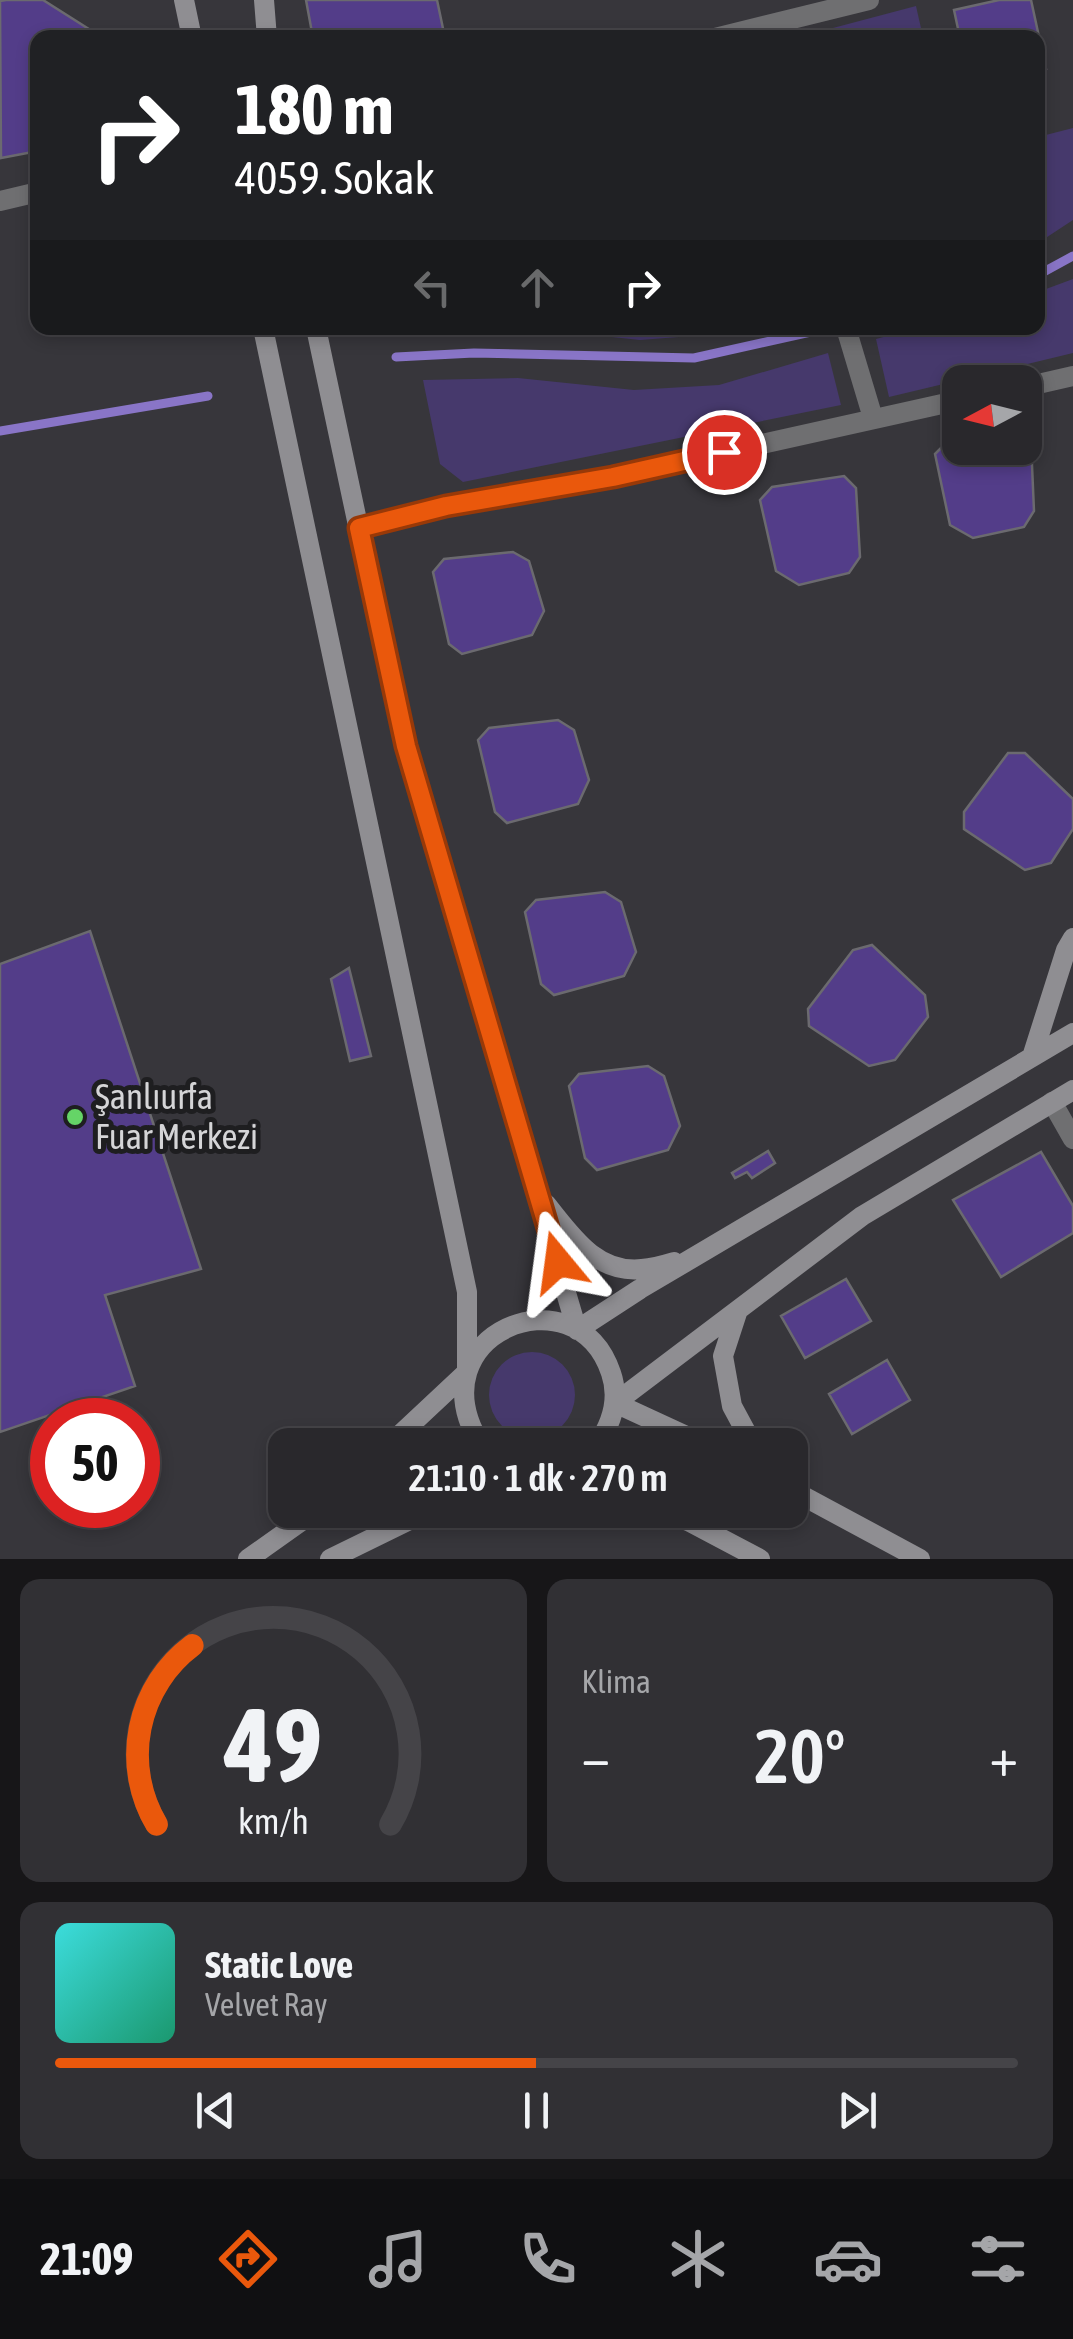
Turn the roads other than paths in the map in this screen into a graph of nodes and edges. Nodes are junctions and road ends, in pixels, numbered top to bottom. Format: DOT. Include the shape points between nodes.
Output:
graph roads {
  1 [pos="170,0"];
  2 [pos="264,0"];
  3 [pos="869,0"];
  4 [pos="188,18"];
  5 [pos="266,30"];
  6 [pos="770,30"];
  7 [pos="30,194"];
  8 [pos="0,201"];
  9 [pos="265,335"];
  10 [pos="318,335"];
  11 [pos="848,335"];
  12 [pos="1073,376"];
  13 [pos="1042,382"];
  14 [pos="942,404"];
  15 [pos="872,418"];
  16 [pos="359,528"];
  17 [pos="1073,938"];
  18 [pos="1073,1033"];
  19 [pos="1032,1057"];
  20 [pos="1073,1090"];
  21 [pos="1052,1102"];
  22 [pos="1073,1139"];
  23 [pos="538,1194"];
  24 [pos="691,1259"];
  25 [pos="738,1310"];
  26 [pos="577,1330"];
  27 [pos="467,1372"];
  28 [pos="615,1403"];
  29 [pos="407,1428"];
  30 [pos="471,1428"];
  31 [pos="608,1428"];
  32 [pos="669,1428"];
  33 [pos="744,1428"];
  34 [pos="808,1498"];
  35 [pos="292,1528"];
  36 [pos="393,1528"];
  37 [pos="701,1528"];
  38 [pos="248,1559"];
  39 [pos="330,1559"];
  40 [pos="760,1559"];
  41 [pos="920,1559"];
  1 -- 4 [label="street"];
  2 -- 5 [label="main road"];
  3 -- 6 [label="street"];
  7 -- 8 [label="street"];
  9 -- 27 [label="main road" via="467,1292"];
  10 -- 16 [label="main road"];
  11 -- 15 [label="street"];
  12 -- 13 [label="street"];
  14 -- 15 [label="street"];
  15 -- 16 [label="street"];
  16 -- 23 [label="main road" via="406,746"];
  17 -- 19 [label="main road"];
  18 -- 19 [label="main road"];
  19 -- 24 [label="main road"];
  20 -- 21 [label="main road"];
  21 -- 22 [label="street"];
  21 -- 25 [label="main road" via="862,1216"];
  23 -- 24 [label="main road" via="584,1251 609,1264 639,1270"];
  23 -- 26 [label="main road"];
  24 -- 26 [label="main road"];
  25 -- 28 [label="main road"];
  25 -- 33 [label="main road" via="724,1356 732,1406"];
  26 -- 27 [label="main road" via="556,1321 512,1324 492,1336"];
  26 -- 28 [label="main road" via="607,1361"];
  27 -- 29 [label="main road"];
  27 -- 30 [label="main road"];
  28 -- 31 [label="main road"];
  28 -- 32 [label="main road"];
  34 -- 41 [label="main road"];
  35 -- 38 [label="main road"];
  36 -- 39 [label="main road"];
  37 -- 40 [label="main road"];
}
